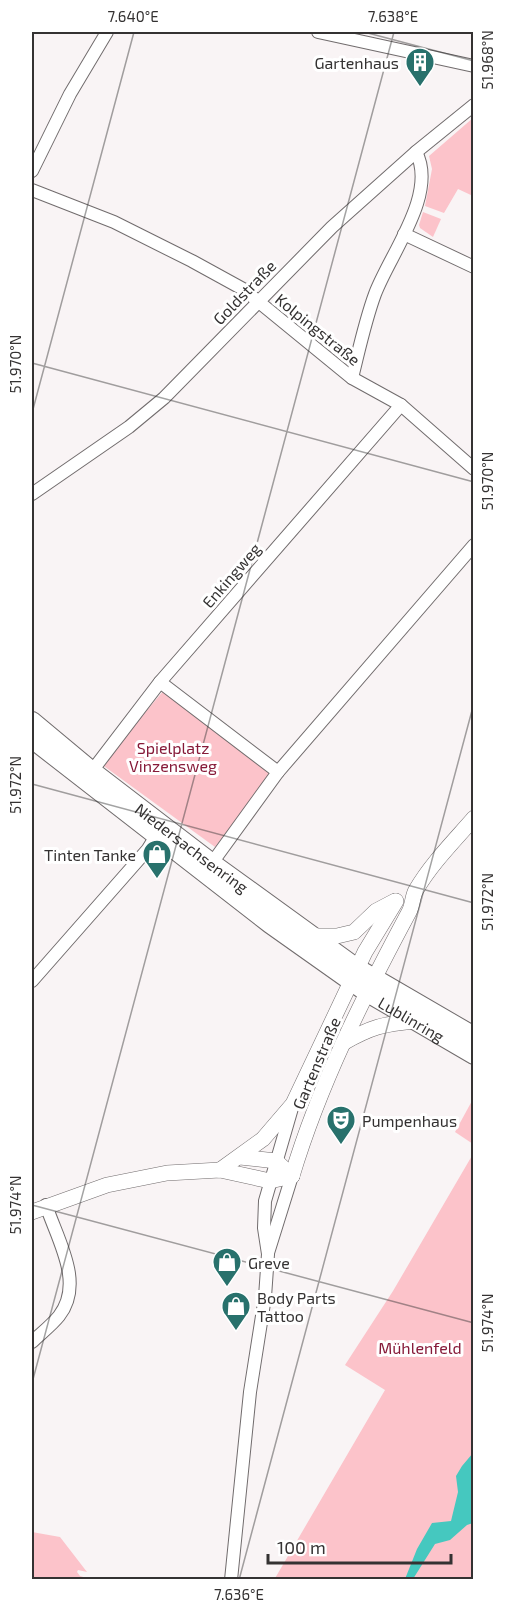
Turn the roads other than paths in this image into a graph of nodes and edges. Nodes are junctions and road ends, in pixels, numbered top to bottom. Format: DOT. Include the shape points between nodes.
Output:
graph roads {
  1 [pos="107,32"];
  2 [pos="318,32"];
  3 [pos="474,66"];
  4 [pos="474,105"];
  5 [pos="416,152"];
  6 [pos="32,171"];
  7 [pos="32,190"];
  8 [pos="404,234"];
  9 [pos="474,267"];
  10 [pos="259,302"];
  11 [pos="352,378"];
  12 [pos="401,405"];
  13 [pos="474,469"];
  14 [pos="32,494"];
  15 [pos="474,545"];
  16 [pos="160,682"];
  17 [pos="32,721"];
  18 [pos="32,739"];
  19 [pos="92,771"];
  20 [pos="278,772"];
  21 [pos="474,818"];
  22 [pos="156,836"];
  23 [pos="212,863"];
  24 [pos="414,892"];
  25 [pos="396,901"];
  26 [pos="313,936"];
  27 [pos="354,975"];
  28 [pos="32,981"];
  29 [pos="370,985"];
  30 [pos="415,1021"];
  31 [pos="474,1036"];
  32 [pos="343,1043"];
  33 [pos="474,1055"];
  34 [pos="293,1104"];
  35 [pos="240,1157"];
  36 [pos="276,1161"];
  37 [pos="220,1170"];
  38 [pos="292,1176"];
  39 [pos="270,1181"];
  40 [pos="46,1205"];
  41 [pos="32,1212"];
  42 [pos="268,1254"];
  43 [pos="32,1342"];
  44 [pos="231,1580"];
  1 -- 6 [label="street" via="70,94"];
  2 -- 3 [label="street"];
  4 -- 5 [label="street, Goldstraße"];
  5 -- 8 [label="street" via="420,183"];
  5 -- 10 [label="street, Goldstraße" via="332,227"];
  7 -- 10 [label="street, Kolpingstraße" via="114,222 243,289"];
  8 -- 9 [label="street"];
  8 -- 11 [label="street" via="375,292"];
  10 -- 11 [label="street, Kolpingstraße"];
  10 -- 14 [label="street, Goldstraße" via="138,420"];
  11 -- 12 [label="street, Kolpingstraße"];
  12 -- 13 [label="street, Kolpingstraße"];
  12 -- 16 [label="street, Enkingweg"];
  15 -- 20 [label="street"];
  16 -- 19 [label="street, Enkingweg"];
  16 -- 20 [label="street"];
  17 -- 19 [label="main road, Niedersachsenring"];
  18 -- 22 [label="main road, Niedersachsenring"];
  19 -- 23 [label="main road, Niedersachsenring"];
  20 -- 23 [label="street"];
  21 -- 24 [label="street, Gartenstraße"];
  22 -- 27 [label="main road, Niedersachsenring" via="270,924"];
  22 -- 28 [label="street"];
  23 -- 26 [label="main road, Niedersachsenring"];
  24 -- 25 [label="street, Gartenstraße"];
  24 -- 29 [label="street, Gartenstraße" via="411,908"];
  25 -- 26 [label="street" via="376,911 354,932"];
  25 -- 27 [label="street, Gartenstraße"];
  26 -- 27 [label="main road, Niedersachsenring"];
  27 -- 29 [label="main road, Lublinring"];
  27 -- 34 [label="street, Gartenstraße"];
  29 -- 30 [label="main road, Lublinring"];
  29 -- 31 [label="main road, Lublinring"];
  29 -- 32 [label="street, Gartenstraße"];
  30 -- 32 [label="street" via="372,1028"];
  30 -- 33 [label="main road, Lublinring"];
  32 -- 38 [label="street, Gartenstraße"];
  34 -- 35 [label="street, Gartenstraße"];
  34 -- 36 [label="street, Gartenstraße"];
  35 -- 36 [label="street"];
  35 -- 37 [label="street, Gartenstraße"];
  36 -- 38 [label="street"];
  36 -- 39 [label="street, Gartenstraße"];
  37 -- 39 [label="street"];
  37 -- 40 [label="street" via="139,1178"];
  38 -- 39 [label="street"];
  38 -- 42 [label="street, Gartenstraße"];
  39 -- 42 [label="street, Gartenstraße" via="264,1228"];
  40 -- 41 [label="street"];
  40 -- 43 [label="street" via="71,1279 67,1301 58,1317"];
  42 -- 44 [label="street, Gartenstraße"];
}
